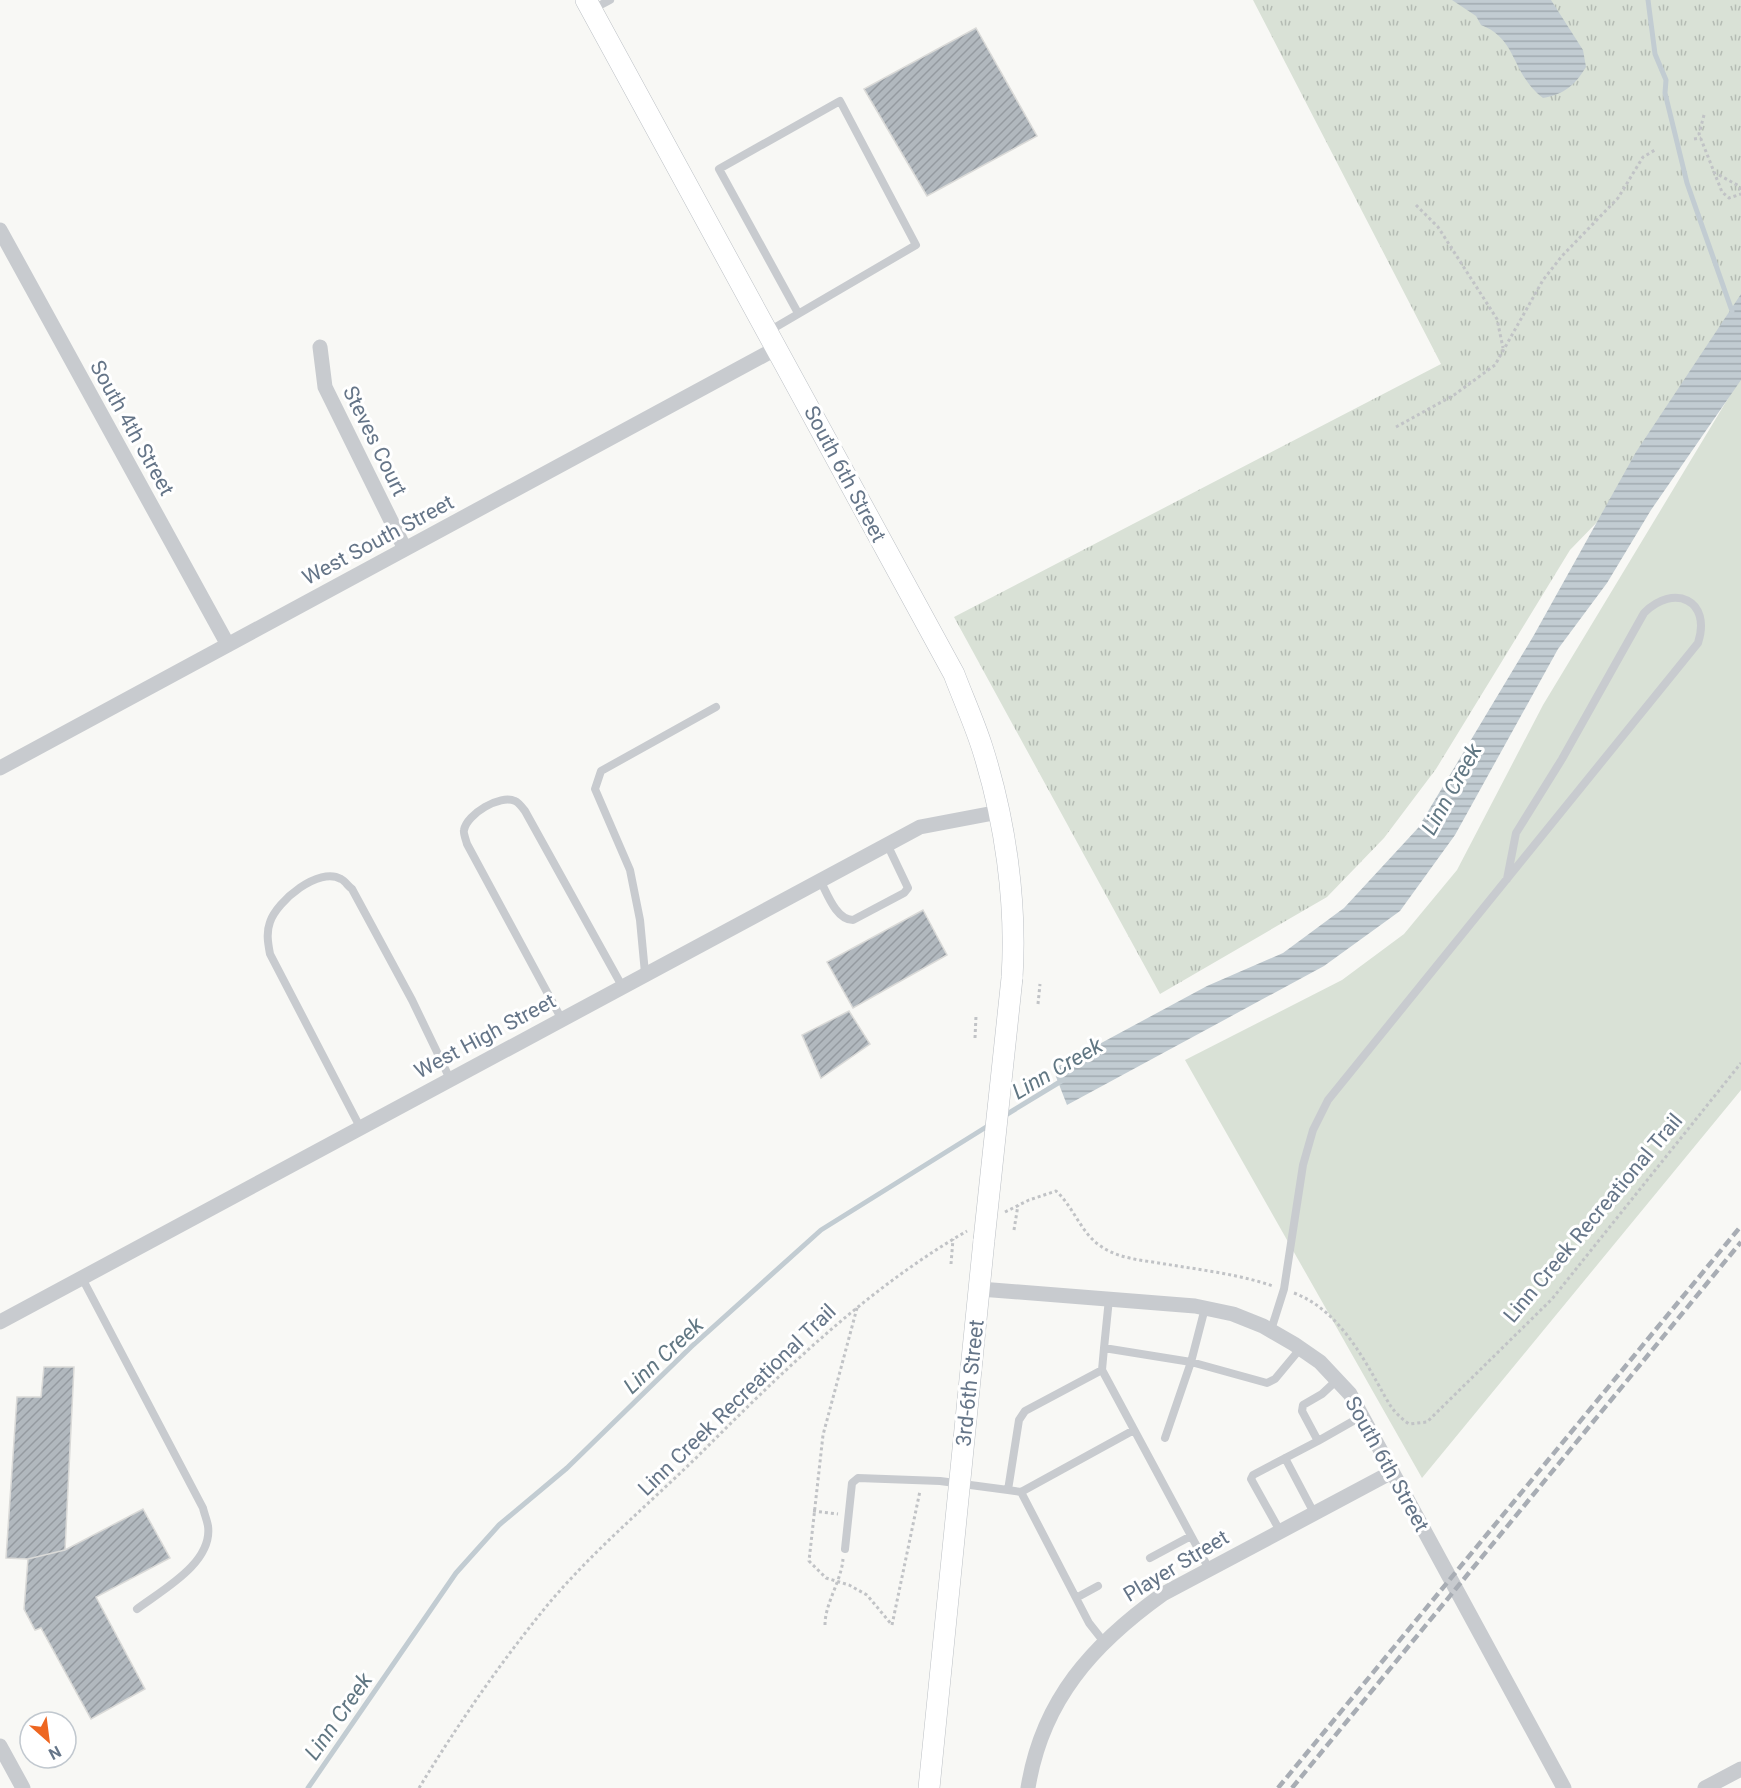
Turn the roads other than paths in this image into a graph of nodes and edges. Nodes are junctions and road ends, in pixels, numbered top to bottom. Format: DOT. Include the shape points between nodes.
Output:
graph roads {
  1 [pos="610,0"];
  2 [pos="588,5"];
  3 [pos="0,230"];
  4 [pos="798,313"];
  5 [pos="772,340"];
  6 [pos="320,347"];
  7 [pos="405,549"];
  8 [pos="228,645"];
  9 [pos="716,707"];
  10 [pos="0,768"];
  11 [pos="999,812"];
  12 [pos="887,844"];
  13 [pos="1507,879"];
  14 [pos="820,880"];
  15 [pos="645,973"];
  16 [pos="1012,978"];
  17 [pos="622,986"];
  18 [pos="561,1018"];
  19 [pos="450,1079"];
  20 [pos="360,1127"];
  21 [pos="82,1278"];
  22 [pos="980,1289"];
  23 [pos="1108,1299"];
  24 [pos="1205,1308"];
  25 [pos="0,1322"];
  26 [pos="1271,1330"];
  27 [pos="1104,1348"];
  28 [pos="1300,1349"];
  29 [pos="1191,1362"];
  30 [pos="1102,1370"];
  31 [pos="1337,1380"];
  32 [pos="1362,1416"];
  33 [pos="1134,1430"];
  34 [pos="1165,1438"];
  35 [pos="1318,1441"];
  36 [pos="1285,1458"];
  37 [pos="1392,1472"];
  38 [pos="959,1484"];
  39 [pos="1008,1490"];
  40 [pos="1021,1492"];
  41 [pos="1314,1513"];
  42 [pos="1280,1531"];
  43 [pos="1191,1536"];
  44 [pos="845,1549"];
  45 [pos="1150,1558"];
  46 [pos="1209,1569"];
  47 [pos="1098,1586"];
  48 [pos="1076,1598"];
  49 [pos="137,1610"];
  50 [pos="1104,1642"];
  51 [pos="0,1746"];
  52 [pos="1741,1769"];
  53 [pos="23,1788"];
  54 [pos="929,1788"];
  55 [pos="1028,1788"];
  56 [pos="1564,1788"];
  57 [pos="1705,1788"];
  1 -- 2 [label="lane"];
  2 -- 5 [label="main road, South 6th Street"];
  3 -- 8 [label="street, South 4th Street"];
  4 -- 4 [label="lane" via="719,169 840,101 916,245"];
  4 -- 5 [label="lane"];
  5 -- 7 [label="street, West South Street"];
  5 -- 11 [label="main road, South 6th Street" via="954,674 982,747"];
  6 -- 7 [label="street, Steves Court" via="325,387"];
  7 -- 8 [label="street, West South Street"];
  8 -- 10 [label="street, West South Street"];
  9 -- 15 [label="lane" via="602,771 595,789 630,870"];
  11 -- 12 [label="street, West High Street" via="920,826"];
  11 -- 16 [label="main road, South 6th Street" via="1009,878"];
  12 -- 14 [label="street, West High Street"];
  12 -- 14 [label="lane" via="908,888 894,899 846,920"];
  13 -- 13 [label="lane" via="1698,643 1702,617 1696,606 1668,597 1654,602 1644,613 1516,833"];
  13 -- 26 [label="lane" via="1328,1100 1303,1165 1284,1289"];
  14 -- 15 [label="street, West High Street"];
  15 -- 17 [label="street, West High Street"];
  16 -- 22 [label="main road, 3rd-6th Street, bridge" via="976,1235"];
  17 -- 18 [label="street, West High Street"];
  17 -- 18 [label="lane" via="525,811 516,801 506,799 490,804 469,819 464,830 467,844"];
  18 -- 19 [label="street, West High Street"];
  19 -- 20 [label="street, West High Street"];
  19 -- 20 [label="lane" via="351,889 340,878 325,876 309,882 288,897 270,920 270,954"];
  20 -- 21 [label="street, West High Street"];
  21 -- 25 [label="street, West High Street"];
  21 -- 49 [label="lane" via="203,1508 208,1527 206,1543 196,1561"];
  22 -- 23 [label="street, South 6th Street"];
  22 -- 38 [label="main road, 3rd-6th Street"];
  23 -- 24 [label="street, South 6th Street"];
  23 -- 27 [label="lane"];
  24 -- 26 [label="street, South 6th Street" via="1233,1314"];
  24 -- 29 [label="lane"];
  26 -- 28 [label="street, South 6th Street"];
  27 -- 29 [label="lane"];
  27 -- 30 [label="lane"];
  28 -- 29 [label="lane" via="1267,1383"];
  28 -- 31 [label="street, South 6th Street"];
  29 -- 34 [label="lane"];
  30 -- 33 [label="lane"];
  30 -- 39 [label="lane" via="1025,1411 1019,1420"];
  31 -- 32 [label="street, South 6th Street"];
  31 -- 35 [label="lane" via="1303,1405 1302,1411"];
  32 -- 35 [label="lane"];
  32 -- 37 [label="street, South 6th Street"];
  33 -- 40 [label="lane"];
  33 -- 43 [label="lane"];
  35 -- 36 [label="lane"];
  36 -- 41 [label="lane"];
  36 -- 42 [label="lane" via="1251,1479"];
  37 -- 41 [label="street, Player Street"];
  37 -- 56 [label="street, South 6th Street"];
  38 -- 39 [label="lane"];
  38 -- 44 [label="lane" via="858,1478 852,1483"];
  38 -- 54 [label="main road, 3rd-6th Street"];
  39 -- 40 [label="lane"];
  40 -- 48 [label="lane"];
  41 -- 42 [label="street, Player Street"];
  42 -- 46 [label="street, Player Street"];
  43 -- 45 [label="lane"];
  43 -- 46 [label="lane"];
  46 -- 50 [label="street, Player Street" via="1163,1594"];
  47 -- 48 [label="lane"];
  48 -- 50 [label="lane"];
  50 -- 55 [label="street, Player Street" via="1069,1683 1052,1711 1034,1753"];
  51 -- 53 [label="street"];
  52 -- 57 [label="street"];
}
